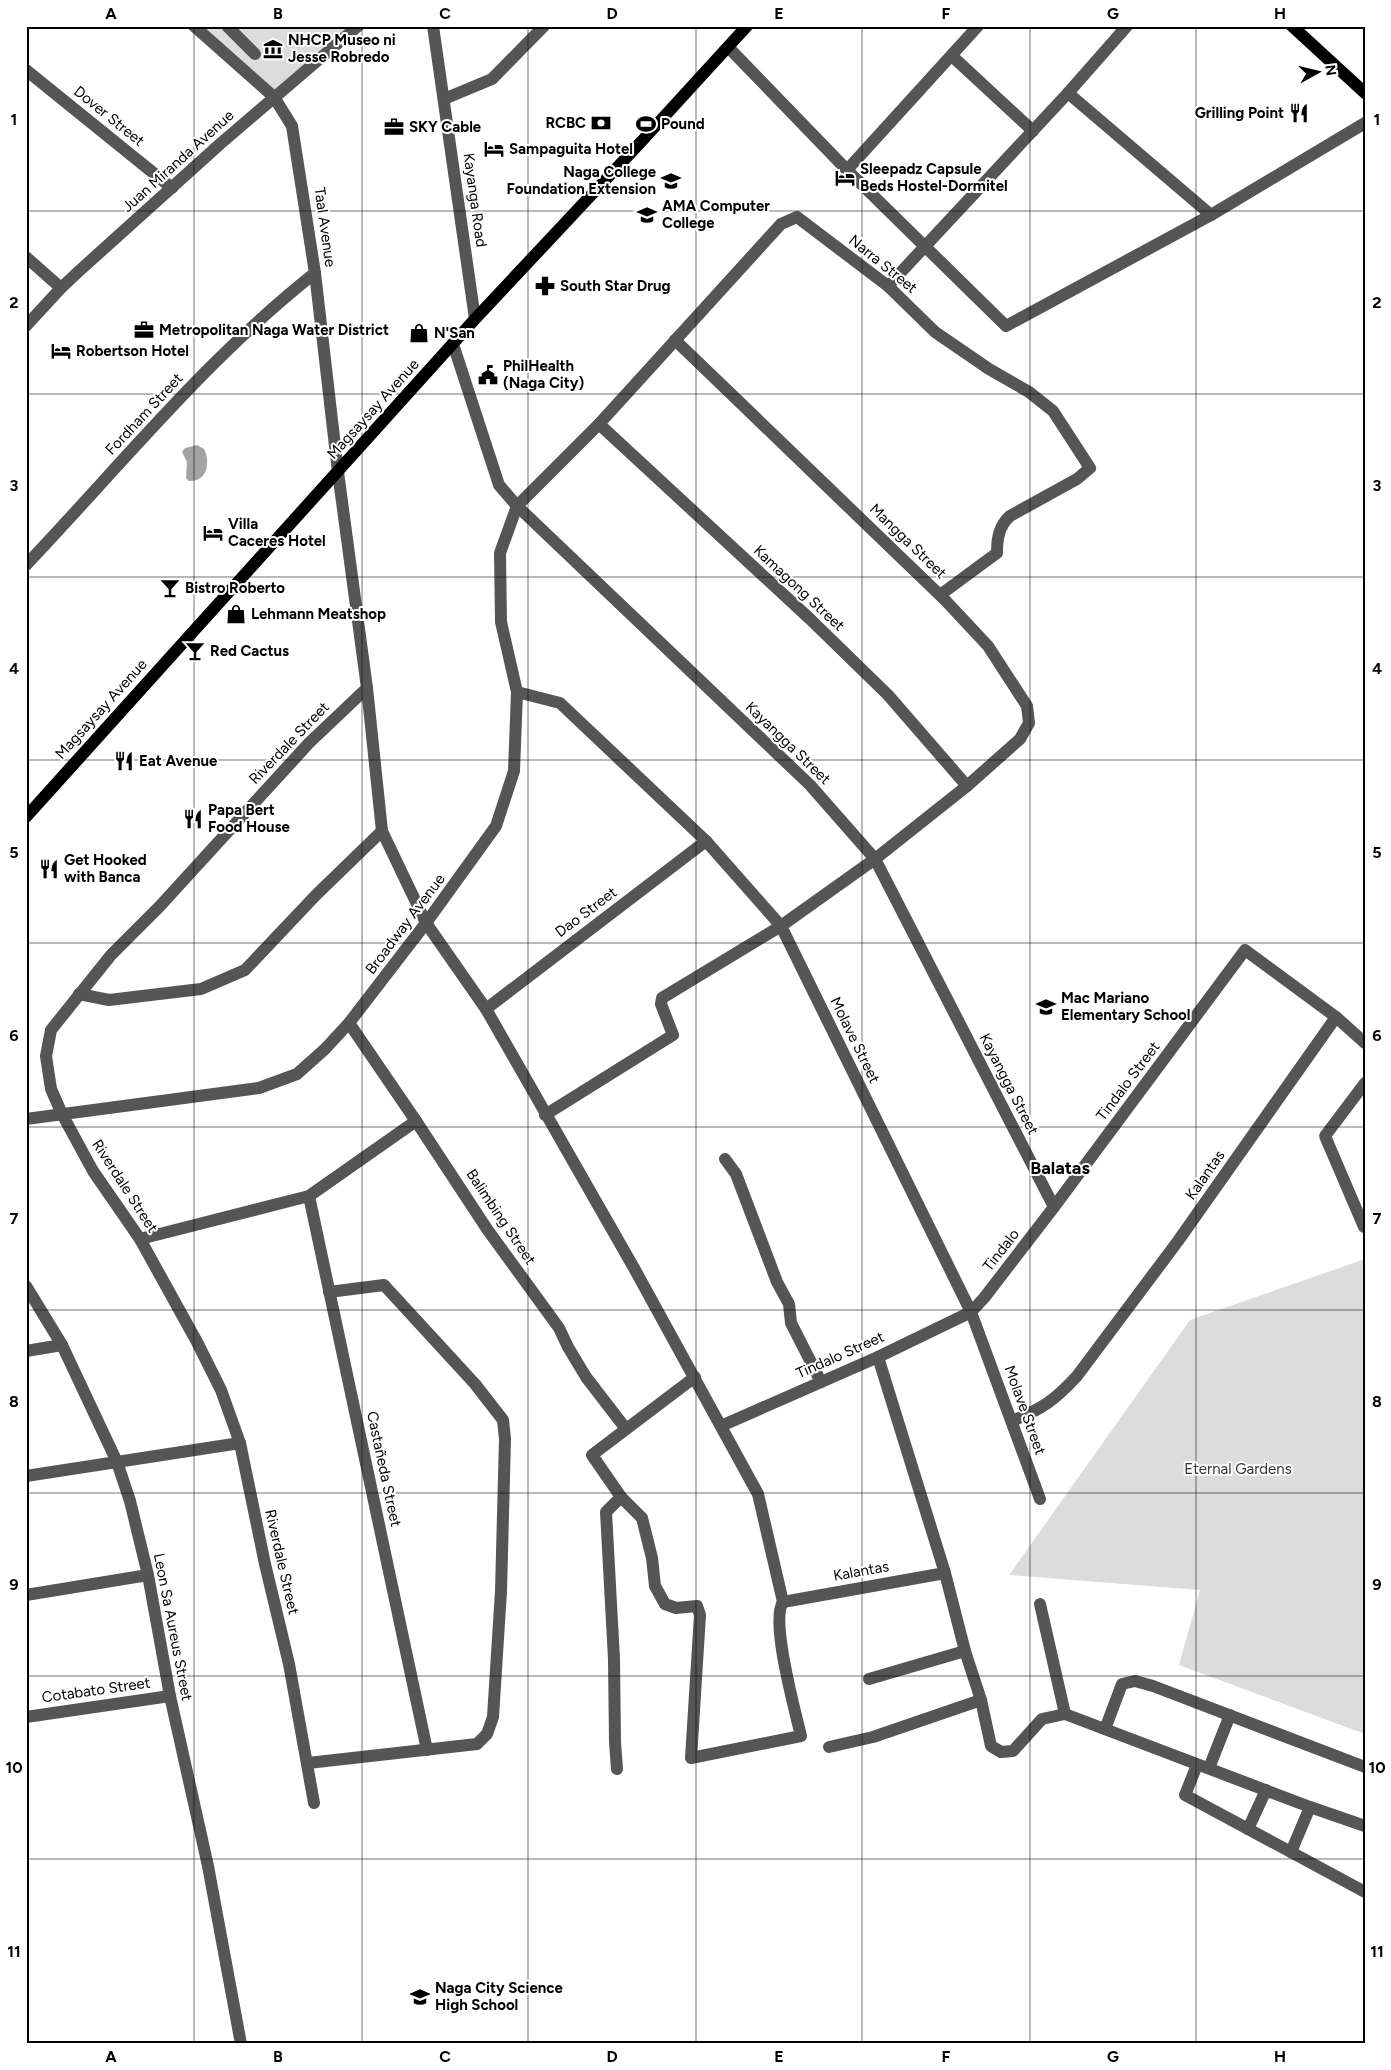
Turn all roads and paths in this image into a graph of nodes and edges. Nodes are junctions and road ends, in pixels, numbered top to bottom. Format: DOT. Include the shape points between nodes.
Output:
graph roads {
  1 [pos="194,26"];
  2 [pos="226,26"];
  3 [pos="358,26"];
  4 [pos="433,26"];
  5 [pos="544,26"];
  6 [pos="747,26"];
  7 [pos="978,26"];
  8 [pos="1127,26"];
  9 [pos="1292,26"];
  10 [pos="728,47"];
  11 [pos="255,54"];
  12 [pos="952,56"];
  13 [pos="26,70"];
  14 [pos="1068,93"];
  15 [pos="1365,93"];
  16 [pos="274,98"];
  17 [pos="444,99"];
  18 [pos="1365,123"];
  19 [pos="1033,131"];
  20 [pos="847,170"];
  21 [pos="172,188"];
  22 [pos="1211,215"];
  23 [pos="925,247"];
  24 [pos="26,257"];
  25 [pos="315,273"];
  26 [pos="888,286"];
  27 [pos="61,288"];
  28 [pos="475,319"];
  29 [pos="26,326"];
  30 [pos="675,340"];
  31 [pos="453,344"];
  32 [pos="599,424"];
  33 [pos="338,472"];
  34 [pos="517,506"];
  35 [pos="26,565"];
  36 [pos="940,595"];
  37 [pos="367,688"];
  38 [pos="517,692"];
  39 [pos="967,786"];
  40 [pos="26,817"];
  41 [pos="382,831"];
  42 [pos="706,841"];
  43 [pos="875,860"];
  44 [pos="426,923"];
  45 [pos="781,926"];
  46 [pos="79,994"];
  47 [pos="486,1009"];
  48 [pos="1336,1017"];
  49 [pos="349,1023"];
  50 [pos="1365,1043"];
  51 [pos="1365,1083"];
  52 [pos="62,1114"];
  53 [pos="546,1115"];
  54 [pos="26,1120"];
  55 [pos="416,1120"];
  56 [pos="725,1160"];
  57 [pos="309,1196"];
  58 [pos="1054,1207"];
  59 [pos="1364,1227"];
  60 [pos="140,1239"];
  61 [pos="26,1286"];
  62 [pos="329,1292"];
  63 [pos="971,1312"];
  64 [pos="62,1345"];
  65 [pos="26,1351"];
  66 [pos="878,1357"];
  67 [pos="694,1377"];
  68 [pos="821,1382"];
  69 [pos="1012,1421"];
  70 [pos="721,1426"];
  71 [pos="626,1429"];
  72 [pos="240,1443"];
  73 [pos="117,1462"];
  74 [pos="26,1476"];
  75 [pos="621,1497"];
  76 [pos="1040,1499"];
  77 [pos="945,1573"];
  78 [pos="148,1575"];
  79 [pos="26,1595"];
  80 [pos="784,1602"];
  81 [pos="1040,1604"];
  82 [pos="965,1650"];
  83 [pos="870,1679"];
  84 [pos="170,1696"];
  85 [pos="981,1700"];
  86 [pos="1065,1714"];
  87 [pos="1230,1715"];
  88 [pos="26,1717"];
  89 [pos="1105,1729"];
  90 [pos="829,1747"];
  91 [pos="427,1750"];
  92 [pos="308,1763"];
  93 [pos="1203,1766"];
  94 [pos="1365,1767"];
  95 [pos="617,1769"];
  96 [pos="1266,1790"];
  97 [pos="314,1803"];
  98 [pos="1310,1807"];
  99 [pos="1365,1826"];
  100 [pos="1248,1829"];
  101 [pos="1291,1852"];
  102 [pos="1365,1892"];
  103 [pos="241,2044"];
  1 -- 16 [label="street, Taal Avenue"];
  2 -- 11 [label="street"];
  3 -- 16 [label="street, Juan Miranda Avenue"];
  4 -- 17 [label="street, Kayanga Road"];
  5 -- 17 [label="street" via="492,79"];
  6 -- 10 [label="main road, Magsaysay Avenue"];
  7 -- 12 [label="street"];
  8 -- 14 [label="street"];
  9 -- 15 [label="main road"];
  10 -- 20 [label="street"];
  10 -- 28 [label="main road, Magsaysay Avenue"];
  12 -- 19 [label="street"];
  12 -- 20 [label="street"];
  13 -- 21 [label="street, Dover Street"];
  14 -- 19 [label="street"];
  14 -- 22 [label="street"];
  16 -- 21 [label="street, Juan Miranda Avenue"];
  16 -- 25 [label="street, Taal Avenue" via="292,126"];
  17 -- 28 [label="street, Kayanga Road"];
  18 -- 22 [label="street"];
  19 -- 23 [label="street"];
  20 -- 23 [label="street"];
  21 -- 27 [label="street, Juan Miranda Avenue"];
  22 -- 23 [label="street" via="1006,326"];
  23 -- 26 [label="street"];
  24 -- 27 [label="street"];
  25 -- 33 [label="street, Taal Avenue"];
  25 -- 35 [label="street, Fordham Street" via="241,336"];
  26 -- 30 [label="street, Narra Street" via="797,217 781,224"];
  26 -- 36 [label="street, Narra Street" via="935,332 1053,411 1090,468 1077,479 1010,516 1002,523 997,553"];
  27 -- 29 [label="street, Juan Miranda Avenue"];
  28 -- 31 [label="main road, Magsaysay Avenue"];
  30 -- 32 [label="street, Narra Street"];
  30 -- 36 [label="street, Mangga Street"];
  31 -- 33 [label="main road, Magsaysay Avenue"];
  31 -- 34 [label="street, Kayangga Street" via="499,485"];
  32 -- 34 [label="street, Narra Street"];
  32 -- 39 [label="street, Kamagong Street" via="888,695"];
  33 -- 37 [label="street, Taal Avenue"];
  33 -- 40 [label="main road, Magsaysay Avenue"];
  34 -- 38 [label="street, Broadway Avenue" via="500,553 501,622"];
  34 -- 43 [label="street, Kayangga Street" via="810,785"];
  36 -- 39 [label="street, Mangga Street" via="988,646 1028,706 1029,723 1020,739"];
  37 -- 41 [label="street, Taal Avenue"];
  37 -- 46 [label="street, Riverdale Street" via="309,743 111,955"];
  38 -- 42 [label="street, Molave Street" via="560,703"];
  38 -- 44 [label="street, Broadway Avenue" via="514,772 496,826"];
  39 -- 43 [label="street, Mangga Street"];
  41 -- 44 [label="street, Taal Avenue"];
  41 -- 46 [label="street" via="316,894 245,970 201,989 109,1000"];
  42 -- 45 [label="street, Molave Street"];
  42 -- 47 [label="street, Dao Street"];
  43 -- 45 [label="street, Mangga Street"];
  43 -- 58 [label="street, Kayangga Street"];
  44 -- 47 [label="street, Taal Avenue"];
  44 -- 49 [label="street, Broadway Avenue"];
  45 -- 53 [label="street, Mangga Street" via="662,998 661,1004 674,1035"];
  45 -- 63 [label="street, Molave Street"];
  46 -- 52 [label="street, Riverdale Street" via="51,1030 46,1056 51,1089"];
  47 -- 53 [label="street, Taal Avenue"];
  48 -- 50 [label="street"];
  48 -- 58 [label="street, Tindalo Street" via="1245,950"];
  48 -- 69 [label="street, Kalantas" via="1178,1241 1077,1376 1058,1396 1034,1412"];
  49 -- 52 [label="street, Broadway Avenue" via="297,1074 258,1088"];
  49 -- 55 [label="street, Balimbing Street"];
  51 -- 59 [label="street" via="1325,1136"];
  52 -- 54 [label="street, Broadway Avenue"];
  52 -- 60 [label="street, Riverdale Street" via="93,1170"];
  53 -- 67 [label="street, Taal Avenue"];
  55 -- 57 [label="street"];
  55 -- 71 [label="street, Balimbing Street" via="487,1230 559,1328 586,1377"];
  56 -- 68 [label="street" via="736,1174 777,1282 789,1304 791,1323"];
  57 -- 60 [label="street"];
  57 -- 62 [label="street, Castañeda Street"];
  58 -- 63 [label="street, Tindalo"];
  60 -- 72 [label="street, Riverdale Street" via="197,1342"];
  61 -- 64 [label="street, Leon Sa Aureus Street"];
  62 -- 91 [label="street, Castañeda Street"];
  62 -- 91 [label="street" via="384,1285 475,1384 503,1420 501,1590 493,1717 487,1734 477,1744"];
  63 -- 66 [label="street, Tindalo Street"];
  63 -- 69 [label="street, Molave Street"];
  64 -- 65 [label="street"];
  64 -- 73 [label="street, Leon Sa Aureus Street"];
  66 -- 68 [label="street, Tindalo Street"];
  66 -- 77 [label="street"];
  67 -- 70 [label="street, Taal Avenue"];
  67 -- 71 [label="street"];
  68 -- 70 [label="street, Tindalo Street"];
  69 -- 76 [label="street, Molave Street"];
  70 -- 80 [label="street, Taal Avenue" via="758,1494"];
  71 -- 75 [label="street" via="592,1455"];
  72 -- 73 [label="street"];
  72 -- 92 [label="street, Riverdale Street"];
  73 -- 74 [label="street"];
  73 -- 78 [label="street, Leon Sa Aureus Street"];
  75 -- 80 [label="street" via="642,1518 652,1558 654,1586 665,1604 676,1608 697,1606 700,1615 691,1758 801,1736 781,1644 778,1614"];
  75 -- 95 [label="street" via="606,1512"];
  77 -- 80 [label="street, Kalantas"];
  77 -- 82 [label="street"];
  78 -- 79 [label="street"];
  78 -- 84 [label="street, Leon Sa Aureus Street"];
  81 -- 86 [label="street"];
  82 -- 83 [label="street"];
  82 -- 85 [label="street"];
  84 -- 88 [label="street, Cotabato Street"];
  84 -- 103 [label="street, Leon Sa Aureus Street" via="201,1832"];
  85 -- 86 [label="street" via="991,1746 1001,1752 1012,1751 1042,1719"];
  85 -- 90 [label="street" via="873,1737"];
  86 -- 89 [label="street"];
  87 -- 89 [label="street" via="1135,1681 1122,1684"];
  87 -- 93 [label="street"];
  87 -- 94 [label="street"];
  89 -- 93 [label="street"];
  91 -- 92 [label="street"];
  92 -- 97 [label="street, Riverdale Street"];
  93 -- 96 [label="street"];
  93 -- 100 [label="street" via="1185,1795"];
  96 -- 98 [label="street"];
  96 -- 100 [label="street"];
  98 -- 99 [label="street"];
  98 -- 101 [label="street"];
  100 -- 101 [label="street"];
  101 -- 102 [label="street"];
}
